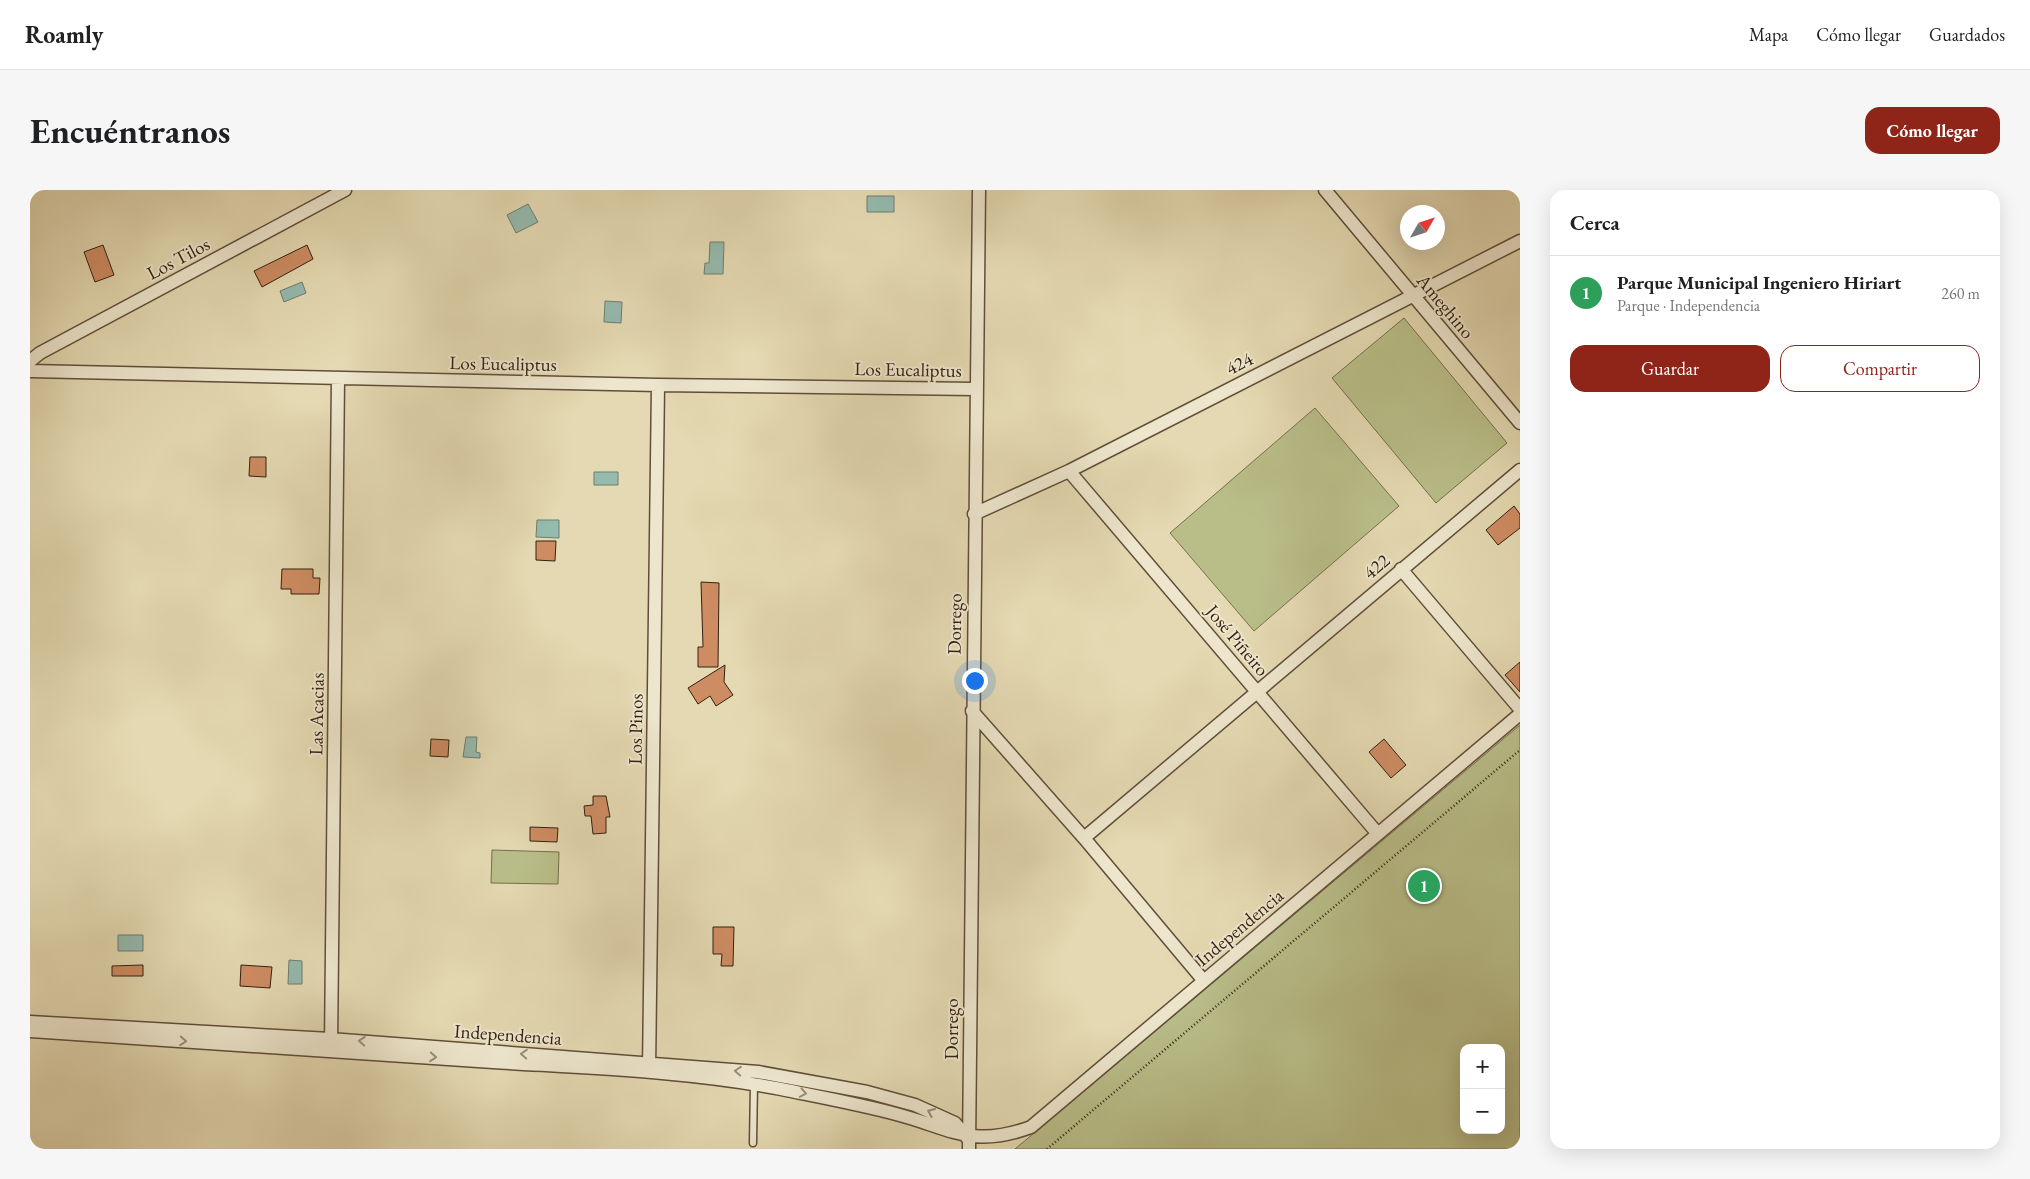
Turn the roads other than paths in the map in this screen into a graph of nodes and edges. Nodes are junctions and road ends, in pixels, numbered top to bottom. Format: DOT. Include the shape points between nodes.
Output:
graph roads {
  1 [pos="345,190"];
  2 [pos="979,190"];
  3 [pos="1325,190"];
  4 [pos="1520,241"];
  5 [pos="1412,296"];
  6 [pos="30,361"];
  7 [pos="30,371"];
  8 [pos="338,378"];
  9 [pos="658,385"];
  10 [pos="975,389"];
  11 [pos="1520,423"];
  12 [pos="1520,470"];
  13 [pos="1069,471"];
  14 [pos="974,514"];
  15 [pos="1401,569"];
  16 [pos="1256,691"];
  17 [pos="1520,709"];
  18 [pos="972,711"];
  19 [pos="1520,714"];
  20 [pos="1378,834"];
  21 [pos="1084,838"];
  22 [pos="1204,981"];
  23 [pos="30,1022"];
  24 [pos="30,1031"];
  25 [pos="331,1045"];
  26 [pos="649,1068"];
  27 [pos="756,1078"];
  28 [pos="753,1143"];
  29 [pos="969,1144"];
  1 -- 6 [label="street, Los Tilos"];
  2 -- 10 [label="street, Dorrego"];
  3 -- 5 [label="street, Ameghino"];
  4 -- 5 [label="street, 424"];
  5 -- 11 [label="street, Ameghino"];
  5 -- 13 [label="street, 424"];
  7 -- 8 [label="street, Los Eucaliptus"];
  8 -- 9 [label="street, Los Eucaliptus"];
  8 -- 25 [label="street, Las Acacias"];
  9 -- 10 [label="street, Los Eucaliptus"];
  9 -- 26 [label="street, Los Pinos"];
  10 -- 14 [label="street, Dorrego"];
  12 -- 15 [label="street, 422"];
  13 -- 14 [label="street, 424"];
  13 -- 16 [label="street, José Piñeiro"];
  14 -- 18 [label="street, Dorrego"];
  15 -- 16 [label="street, 422"];
  15 -- 17 [label="street"];
  16 -- 20 [label="street, José Piñeiro"];
  16 -- 21 [label="street, 422"];
  18 -- 21 [label="street"];
  18 -- 29 [label="street, Dorrego"];
  19 -- 20 [label="street, Independencia"];
  20 -- 22 [label="street, Independencia"];
  21 -- 22 [label="street"];
  22 -- 29 [label="street, Independencia" via="1031,1127 1005,1138"];
  23 -- 25 [label="street, Independencia"];
  24 -- 25 [label="street, Independencia, one-way"];
  25 -- 26 [label="street, Independencia"];
  26 -- 27 [label="street, Independencia"];
  27 -- 28 [label="lane"];
  27 -- 29 [label="street, Independencia" via="867,1092 915,1105 956,1123"];
}
